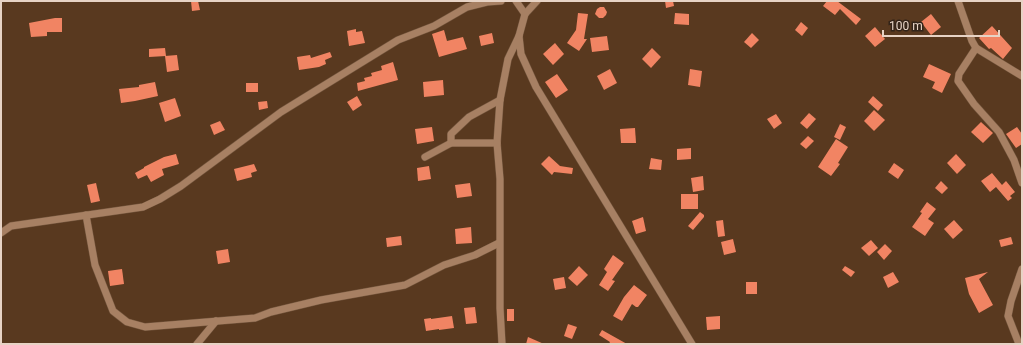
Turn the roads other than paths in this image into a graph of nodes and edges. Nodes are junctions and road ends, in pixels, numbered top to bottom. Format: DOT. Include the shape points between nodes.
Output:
graph roads {
  1 [pos="501,1"];
  2 [pos="516,1"];
  3 [pos="537,1"];
  4 [pos="958,1"];
  5 [pos="525,14"];
  6 [pos="519,36"];
  7 [pos="976,48"];
  8 [pos="1022,76"];
  9 [pos="500,100"];
  10 [pos="451,143"];
  11 [pos="497,143"];
  12 [pos="425,157"];
  13 [pos="1022,183"];
  14 [pos="86,215"];
  15 [pos="1,232"];
  16 [pos="499,243"];
  17 [pos="1022,269"];
  18 [pos="216,321"];
  19 [pos="197,344"];
  20 [pos="502,344"];
  21 [pos="692,344"];
  22 [pos="1019,344"];
  1 -- 14 [label="street" via="467,7 434,26 398,40 281,112 160,199 143,207"];
  2 -- 5 [label="street"];
  3 -- 5 [label="street"];
  4 -- 7 [label="street"];
  5 -- 6 [label="street"];
  6 -- 9 [label="street" via="508,59"];
  6 -- 21 [label="street" via="521,54 536,87"];
  7 -- 8 [label="street"];
  7 -- 13 [label="street" via="959,74 958,81 999,132 1014,160"];
  9 -- 10 [label="street" via="469,117 451,134"];
  9 -- 11 [label="street"];
  10 -- 11 [label="street"];
  10 -- 12 [label="street"];
  11 -- 16 [label="street" via="500,180"];
  14 -- 15 [label="street" via="11,226"];
  14 -- 18 [label="street" via="95,264 113,311 126,322 145,327"];
  16 -- 18 [label="street" via="475,255 444,264 405,285 321,300 255,318"];
  16 -- 20 [label="street"];
  17 -- 22 [label="street" via="1008,316"];
  18 -- 19 [label="street"];
}
